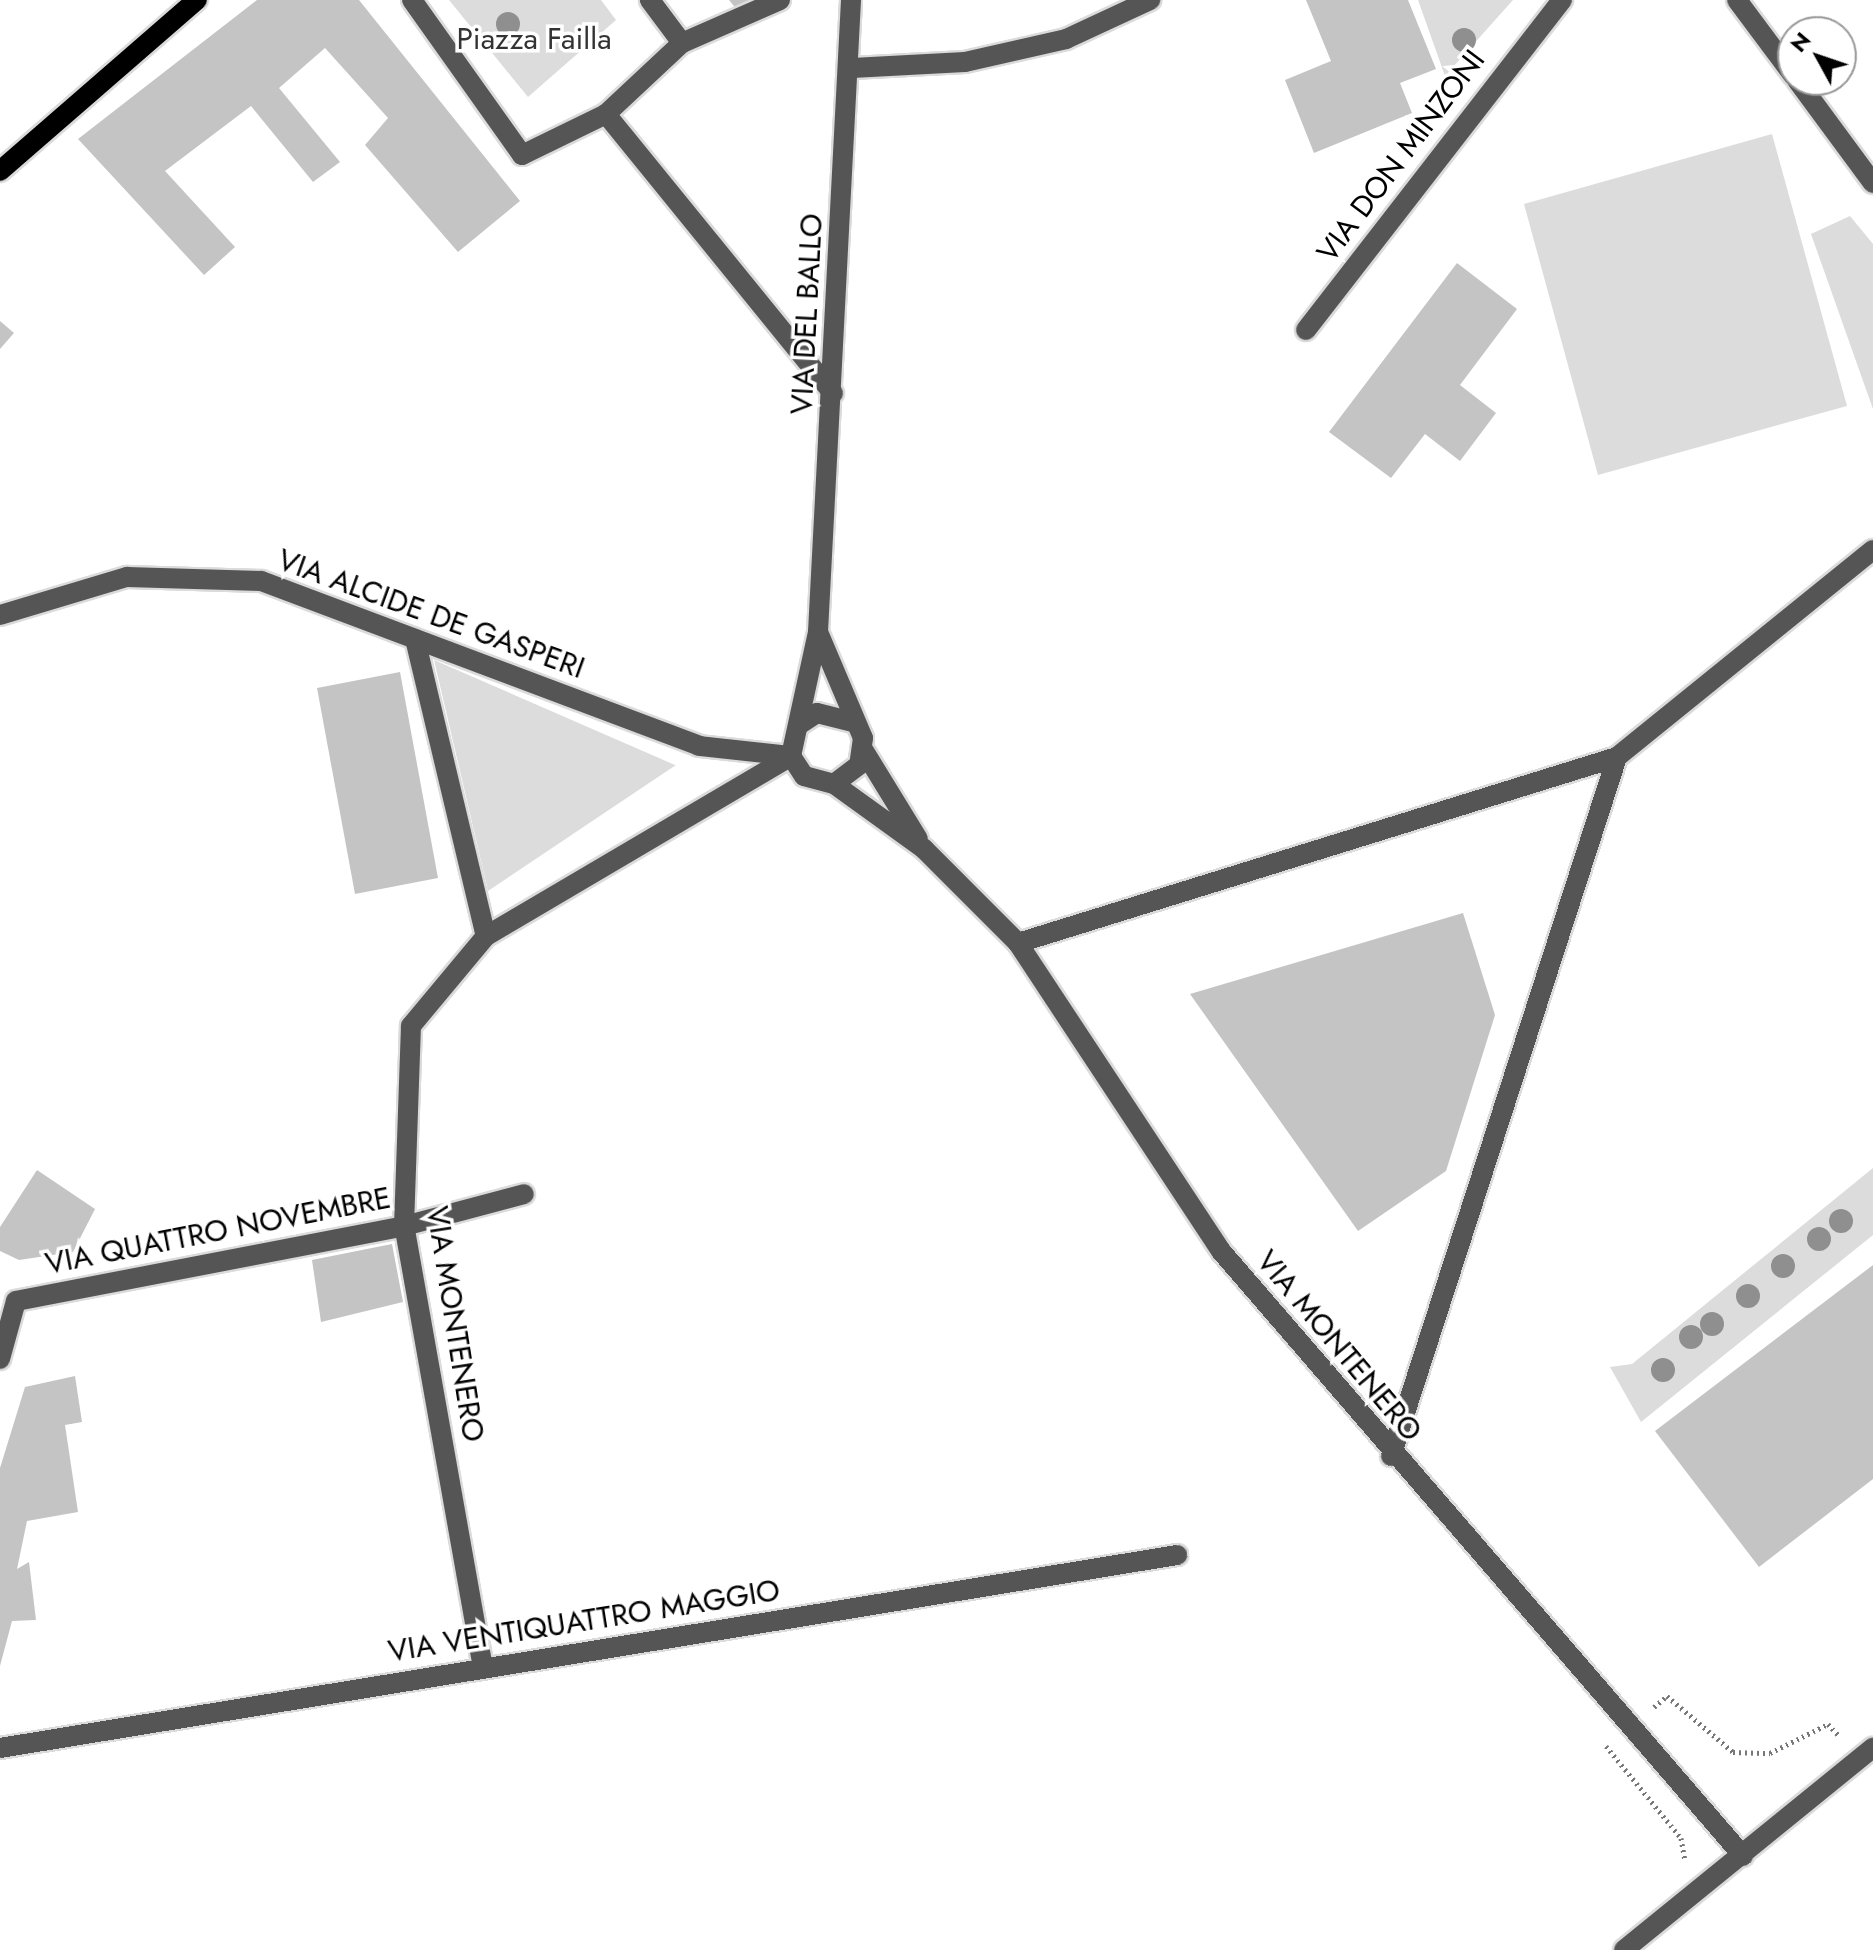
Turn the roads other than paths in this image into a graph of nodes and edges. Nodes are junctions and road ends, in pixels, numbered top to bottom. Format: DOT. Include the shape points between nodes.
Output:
graph roads {
  1 [pos="197,0"];
  2 [pos="412,0"];
  3 [pos="650,0"];
  4 [pos="780,0"];
  5 [pos="851,0"];
  6 [pos="1150,0"];
  7 [pos="1562,0"];
  8 [pos="1737,0"];
  9 [pos="1545,10"];
  10 [pos="682,43"];
  11 [pos="1777,54"];
  12 [pos="852,68"];
  13 [pos="1809,96"];
  14 [pos="606,114"];
  15 [pos="0,171"];
  16 [pos="1873,183"];
  17 [pos="1306,330"];
  18 [pos="833,393"];
  19 [pos="1873,550"];
  20 [pos="0,615"];
  21 [pos="818,632"];
  22 [pos="415,639"];
  23 [pos="852,722"];
  24 [pos="800,724"];
  25 [pos="864,751"];
  26 [pos="791,756"];
  27 [pos="1617,757"];
  28 [pos="834,784"];
  29 [pos="924,849"];
  30 [pos="486,936"];
  31 [pos="1018,943"];
  32 [pos="524,1194"];
  33 [pos="404,1226"];
  34 [pos="0,1359"];
  35 [pos="1391,1456"];
  36 [pos="1177,1555"];
  37 [pos="483,1668"];
  38 [pos="0,1748"];
  39 [pos="1867,1753"];
  40 [pos="1743,1856"];
  41 [pos="1624,1950"];
  1 -- 15 [label="main road"];
  2 -- 14 [label="street" via="522,155"];
  3 -- 10 [label="street"];
  4 -- 10 [label="street"];
  5 -- 12 [label="street, VIA DEL BALLO"];
  6 -- 12 [label="street" via="1066,39 965,62"];
  7 -- 9 [label="street, VIA DON MINZONI"];
  8 -- 11 [label="street"];
  9 -- 17 [label="street, VIA DON MINZONI"];
  10 -- 14 [label="street"];
  12 -- 18 [label="street, VIA DEL BALLO"];
  13 -- 16 [label="street"];
  14 -- 18 [label="street"];
  18 -- 21 [label="street, VIA DEL BALLO"];
  19 -- 27 [label="street"];
  20 -- 22 [label="street, VIA ALCIDE DE GASPERI" via="127,577 261,581"];
  21 -- 23 [label="street"];
  21 -- 24 [label="street, VIA DEL BALLO"];
  22 -- 26 [label="street, VIA ALCIDE DE GASPERI" via="699,746"];
  22 -- 30 [label="street"];
  23 -- 24 [label="street" via="817,713"];
  23 -- 25 [label="street"];
  24 -- 26 [label="street"];
  25 -- 28 [label="street" via="849,777"];
  25 -- 29 [label="street, VIA MONTENERO"];
  26 -- 28 [label="street" via="804,776"];
  26 -- 30 [label="street, VIA MONTENERO"];
  27 -- 31 [label="street"];
  27 -- 35 [label="street"];
  28 -- 29 [label="street, VIA MONTENERO"];
  29 -- 31 [label="street, VIA MONTENERO"];
  30 -- 33 [label="street, VIA MONTENERO" via="411,1026"];
  31 -- 35 [label="street, VIA MONTENERO" via="1221,1251"];
  32 -- 33 [label="street, VIA QUATTRO NOVEMBRE"];
  33 -- 34 [label="street, VIA QUATTRO NOVEMBRE" via="16,1301"];
  33 -- 37 [label="street, VIA MONTENERO"];
  35 -- 40 [label="street, VIA MONTENERO"];
  36 -- 37 [label="street, VIA VENTIQUATTRO MAGGIO"];
  37 -- 38 [label="street, VIA VENTIQUATTRO MAGGIO"];
  39 -- 40 [label="street"];
  40 -- 41 [label="street"];
}
